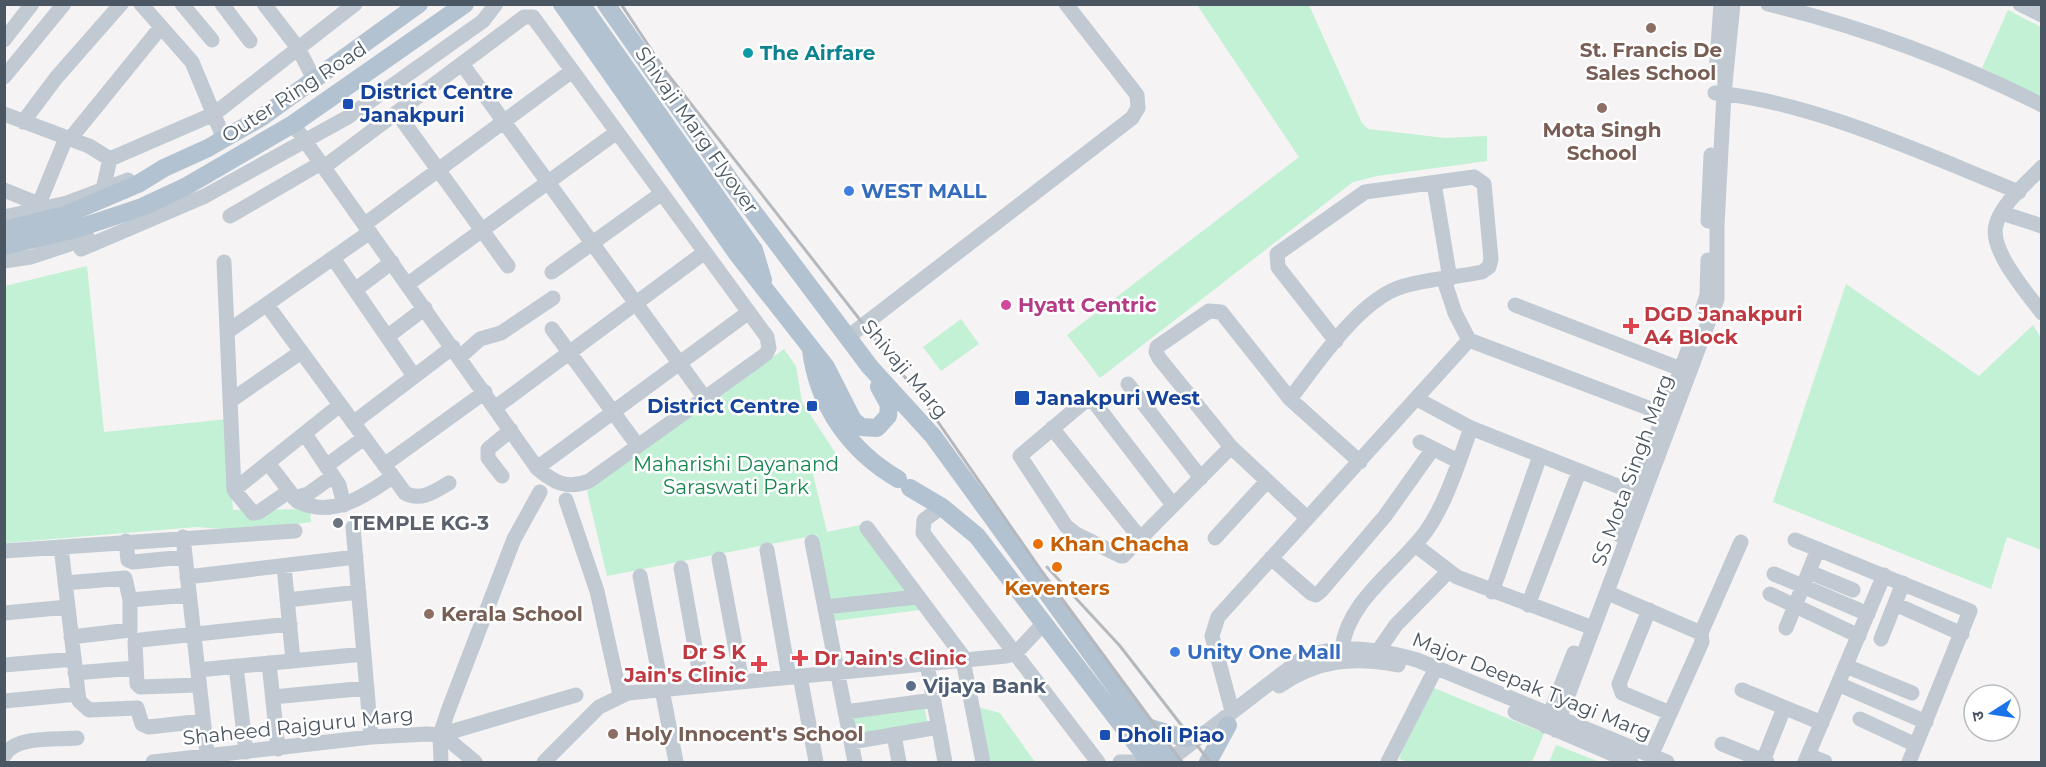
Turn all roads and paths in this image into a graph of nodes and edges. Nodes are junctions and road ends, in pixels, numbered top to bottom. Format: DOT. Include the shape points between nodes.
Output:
graph roads {
  1 [pos="32,4"];
  2 [pos="64,4"];
  3 [pos="121,4"];
  4 [pos="141,4"];
  5 [pos="182,4"];
  6 [pos="222,4"];
  7 [pos="264,4"];
  8 [pos="356,4"];
  9 [pos="419,4"];
  10 [pos="465,4"];
  11 [pos="496,4"];
  12 [pos="562,4"];
  13 [pos="580,4"];
  14 [pos="1066,4"];
  15 [pos="1721,4"];
  16 [pos="1733,4"];
  17 [pos="1768,4"];
  18 [pos="2020,4"];
  19 [pos="606,5"];
  20 [pos="1826,11"];
  21 [pos="2042,15"];
  22 [pos="578,26"];
  23 [pos="161,27"];
  24 [pos="4,40"];
  25 [pos="212,40"];
  26 [pos="250,41"];
  27 [pos="298,48"];
  28 [pos="462,64"];
  29 [pos="572,71"];
  30 [pos="4,77"];
  31 [pos="315,81"];
  32 [pos="1719,93"];
  33 [pos="2042,105"];
  34 [pos="397,113"];
  35 [pos="4,114"];
  36 [pos="214,114"];
  37 [pos="23,122"];
  38 [pos="505,122"];
  39 [pos="294,124"];
  40 [pos="617,132"];
  41 [pos="68,139"];
  42 [pos="224,139"];
  43 [pos="305,140"];
  44 [pos="110,159"];
  45 [pos="322,165"];
  46 [pos="2042,167"];
  47 [pos="164,168"];
  48 [pos="439,171"];
  49 [pos="549,181"];
  50 [pos="1434,183"];
  51 [pos="103,189"];
  52 [pos="4,190"];
  53 [pos="2019,192"];
  54 [pos="662,193"];
  55 [pos="44,206"];
  56 [pos="142,207"];
  57 [pos="2002,213"];
  58 [pos="230,216"];
  59 [pos="4,217"];
  60 [pos="2042,226"];
  61 [pos="368,228"];
  62 [pos="4,230"];
  63 [pos="482,230"];
  64 [pos="593,242"];
  65 [pos="4,246"];
  66 [pos="81,249"];
  67 [pos="705,252"];
  68 [pos="333,258"];
  69 [pos="4,261"];
  70 [pos="224,262"];
  71 [pos="392,262"];
  72 [pos="508,266"];
  73 [pos="552,272"];
  74 [pos="1447,279"];
  75 [pos="408,284"];
  76 [pos="765,286"];
  77 [pos="355,290"];
  78 [pos="553,298"];
  79 [pos="636,303"];
  80 [pos="267,305"];
  81 [pos="1515,305"];
  82 [pos="425,308"];
  83 [pos="749,312"];
  84 [pos="2042,313"];
  85 [pos="552,329"];
  86 [pos="227,332"];
  87 [pos="387,337"];
  88 [pos="848,337"];
  89 [pos="1336,340"];
  90 [pos="1469,340"];
  91 [pos="810,345"];
  92 [pos="571,351"];
  93 [pos="301,352"];
  94 [pos="456,352"];
  95 [pos="680,363"];
  96 [pos="1681,369"];
  97 [pos="414,376"];
  98 [pos="1128,384"];
  99 [pos="485,392"];
  100 [pos="704,397"];
  101 [pos="1290,399"];
  102 [pos="1417,399"];
  103 [pos="230,401"];
  104 [pos="340,405"];
  105 [pos="496,407"];
  106 [pos="613,411"];
  107 [pos="1664,414"];
  108 [pos="352,423"];
  109 [pos="1052,428"];
  110 [pos="1471,428"];
  111 [pos="511,429"];
  112 [pos="305,434"];
  113 [pos="364,438"];
  114 [pos="638,446"];
  115 [pos="1231,447"];
  116 [pos="1540,456"];
  117 [pos="1458,461"];
  118 [pos="1360,462"];
  119 [pos="268,463"];
  120 [pos="537,468"];
  121 [pos="330,471"];
  122 [pos="388,471"];
  123 [pos="1579,472"];
  124 [pos="502,476"];
  125 [pos="1201,478"];
  126 [pos="1267,481"];
  127 [pos="449,483"];
  128 [pos="234,490"];
  129 [pos="540,492"];
  130 [pos="291,495"];
  131 [pos="1639,495"];
  132 [pos="566,500"];
  133 [pos="344,505"];
  134 [pos="1173,505"];
  135 [pos="942,507"];
  136 [pos="1307,518"];
  137 [pos="353,527"];
  138 [pos="867,528"];
  139 [pos="295,531"];
  140 [pos="183,537"];
  141 [pos="1140,538"];
  142 [pos="1215,538"];
  143 [pos="1795,540"];
  144 [pos="126,542"];
  145 [pos="812,542"];
  146 [pos="1741,542"];
  147 [pos="1415,545"];
  148 [pos="61,547"];
  149 [pos="1818,549"];
  150 [pos="767,550"];
  151 [pos="4,551"];
  152 [pos="185,557"];
  153 [pos="356,557"];
  154 [pos="1271,558"];
  155 [pos="719,560"];
  156 [pos="284,566"];
  157 [pos="1862,566"];
  158 [pos="681,568"];
  159 [pos="1448,572"];
  160 [pos="1774,574"];
  161 [pos="1884,575"];
  162 [pos="640,576"];
  163 [pos="187,577"];
  164 [pos="1806,579"];
  165 [pos="65,583"];
  166 [pos="1903,583"];
  167 [pos="1853,590"];
  168 [pos="359,592"];
  169 [pos="1492,592"];
  170 [pos="1608,593"];
  171 [pos="1770,594"];
  172 [pos="189,595"];
  173 [pos="917,597"];
  174 [pos="130,600"];
  175 [pos="287,600"];
  176 [pos="1895,604"];
  177 [pos="1528,605"];
  178 [pos="1847,605"];
  179 [pos="1795,606"];
  180 [pos="68,607"];
  181 [pos="825,607"];
  182 [pos="1649,610"];
  183 [pos="4,614"];
  184 [pos="1868,614"];
  185 [pos="290,624"];
  186 [pos="1043,624"];
  187 [pos="1585,625"];
  188 [pos="1786,628"];
  189 [pos="1701,633"];
  190 [pos="1962,634"];
  191 [pos="194,635"];
  192 [pos="1859,636"];
  193 [pos="71,637"];
  194 [pos="1881,639"];
  195 [pos="1342,649"];
  196 [pos="1378,651"];
  197 [pos="364,654"];
  198 [pos="1015,654"];
  199 [pos="964,660"];
  200 [pos="293,661"];
  201 [pos="269,663"];
  202 [pos="927,664"];
  203 [pos="4,665"];
  204 [pos="75,666"];
  205 [pos="236,666"];
  206 [pos="1846,666"];
  207 [pos="135,668"];
  208 [pos="837,672"];
  209 [pos="1434,672"];
  210 [pos="199,677"];
  211 [pos="795,677"];
  212 [pos="742,682"];
  213 [pos="1838,684"];
  214 [pos="702,686"];
  215 [pos="367,688"];
  216 [pos="662,689"];
  217 [pos="1742,690"];
  218 [pos="1912,693"];
  219 [pos="78,694"];
  220 [pos="624,694"];
  221 [pos="576,695"];
  222 [pos="273,697"];
  223 [pos="934,700"];
  224 [pos="4,701"];
  225 [pos="1785,708"];
  226 [pos="845,712"];
  227 [pos="1670,713"];
  228 [pos="1230,718"];
  229 [pos="1860,719"];
  230 [pos="203,722"];
  231 [pos="1926,722"];
  232 [pos="1553,723"];
  233 [pos="1822,723"];
  234 [pos="1144,726"];
  235 [pos="939,727"];
  236 [pos="440,735"];
  237 [pos="894,735"];
  238 [pos="1204,735"];
  239 [pos="371,737"];
  240 [pos="77,738"];
  241 [pos="851,742"];
  242 [pos="1722,744"];
  243 [pos="1916,745"];
  244 [pos="246,752"];
  245 [pos="284,753"];
  246 [pos="1651,756"];
  247 [pos="208,759"];
  248 [pos="1807,759"];
  249 [pos="5,760"];
  250 [pos="1393,761"];
  251 [pos="153,762"];
  252 [pos="441,762"];
  253 [pos="475,762"];
  254 [pos="544,762"];
  255 [pos="676,762"];
  256 [pos="816,762"];
  257 [pos="855,762"];
  258 [pos="899,762"];
  259 [pos="945,762"];
  260 [pos="983,762"];
  261 [pos="1098,762"];
  262 [pos="1120,762"];
  263 [pos="1136,762"];
  264 [pos="1150,762"];
  265 [pos="1171,762"];
  266 [pos="1208,762"];
  267 [pos="1630,762"];
  268 [pos="1667,762"];
  269 [pos="1765,762"];
  270 [pos="1825,762"];
  271 [pos="1909,762"];
  1 -- 24 [label="street"];
  2 -- 30 [label="street"];
  3 -- 37 [label="street"];
  4 -- 23 [label="street"];
  5 -- 25 [label="street"];
  6 -- 26 [label="street"];
  7 -- 27 [label="street"];
  8 -- 27 [label="street"];
  9 -- 31 [label="main road, Outer Ring Road"];
  10 -- 39 [label="main road, Outer Ring Road"];
  11 -- 43 [label="street" via="483,21 348,117"];
  12 -- 22 [label="main road"];
  13 -- 22 [label="main road" via="574,16"];
  13 -- 76 [label="main road, Shivaji Marg Flyover" via="754,250"];
  14 -- 88 [label="street" via="1137,95 1138,108 1132,118"];
  15 -- 32 [label="street, SS Mota Singh Marg"];
  16 -- 32 [label="street, SS Mota Singh Marg"];
  17 -- 20 [label="street"];
  18 -- 21 [label="street"];
  19 -- 88 [label="main road, Shivaji Marg" via="734,186"];
  20 -- 33 [label="street"];
  22 -- 76 [label="main road" via="738,255"];
  23 -- 36 [label="street" via="192,63"];
  23 -- 41 [label="street"];
  27 -- 31 [label="street"];
  27 -- 36 [label="street"];
  28 -- 29 [label="street" via="529,15"];
  28 -- 34 [label="street"];
  28 -- 38 [label="street"];
  29 -- 38 [label="street"];
  29 -- 40 [label="street"];
  31 -- 42 [label="main road, Outer Ring Road"];
  32 -- 53 [label="street" via="1798,110 1867,132"];
  32 -- 96 [label="street, SS Mota Singh Marg" via="1708,195 1707,295"];
  32 -- 131 [label="street, SS Mota Singh Marg" via="1717,299"];
  34 -- 45 [label="street"];
  34 -- 48 [label="street"];
  35 -- 37 [label="street"];
  36 -- 42 [label="street"];
  36 -- 44 [label="street"];
  37 -- 41 [label="street"];
  38 -- 48 [label="street"];
  38 -- 49 [label="street"];
  39 -- 43 [label="street"];
  39 -- 56 [label="main road, Outer Ring Road" via="185,187"];
  40 -- 49 [label="street"];
  40 -- 54 [label="street"];
  41 -- 44 [label="street"];
  41 -- 55 [label="street"];
  42 -- 47 [label="main road, Outer Ring Road"];
  43 -- 45 [label="street"];
  43 -- 66 [label="street" via="205,196"];
  44 -- 51 [label="street"];
  45 -- 58 [label="street"];
  45 -- 61 [label="street"];
  46 -- 53 [label="street"];
  47 -- 51 [label="street, Outer Ring Road"];
  47 -- 62 [label="main road, Outer Ring Road" via="138,184 65,215"];
  48 -- 61 [label="street"];
  48 -- 63 [label="street"];
  49 -- 63 [label="street"];
  49 -- 64 [label="street"];
  50 -- 74 [label="street"];
  50 -- 74 [label="street" via="1474,177 1484,184 1489,267"];
  50 -- 89 [label="street" via="1365,192 1277,254 1278,267"];
  51 -- 55 [label="street, Outer Ring Road"];
  52 -- 55 [label="street"];
  53 -- 57 [label="street"];
  54 -- 64 [label="street"];
  54 -- 67 [label="street"];
  55 -- 59 [label="street, Outer Ring Road"];
  56 -- 65 [label="main road, Outer Ring Road" via="76,229"];
  56 -- 69 [label="street, Outer Ring Road" via="79,243"];
  57 -- 60 [label="street"];
  57 -- 84 [label="street" via="1994,239"];
  61 -- 68 [label="street"];
  61 -- 71 [label="street"];
  63 -- 72 [label="street"];
  63 -- 75 [label="street"];
  64 -- 73 [label="street"];
  64 -- 79 [label="street"];
  67 -- 79 [label="street"];
  67 -- 83 [label="street"];
  68 -- 77 [label="street"];
  68 -- 80 [label="street"];
  70 -- 86 [label="street"];
  71 -- 75 [label="street"];
  71 -- 77 [label="street"];
  74 -- 89 [label="street" via="1387,293"];
  74 -- 90 [label="street" via="1455,313"];
  75 -- 82 [label="street"];
  76 -- 91 [label="main road"];
  77 -- 87 [label="street"];
  78 -- 94 [label="street" via="507,330"];
  79 -- 92 [label="street"];
  79 -- 95 [label="street"];
  80 -- 86 [label="street"];
  80 -- 93 [label="street"];
  81 -- 96 [label="street"];
  82 -- 87 [label="street"];
  82 -- 94 [label="street"];
  83 -- 95 [label="street"];
  83 -- 100 [label="street" via="767,337 766,354"];
  85 -- 92 [label="street"];
  86 -- 103 [label="street"];
  87 -- 97 [label="street"];
  88 -- 91 [label="main road" via="889,405 886,421 877,428 866,429 856,424"];
  88 -- 234 [label="main road, Shivaji Marg" via="933,436"];
  89 -- 101 [label="street"];
  90 -- 102 [label="street"];
  90 -- 107 [label="street"];
  91 -- 135 [label="main road" via="820,390 833,417 861,453"];
  92 -- 105 [label="street"];
  92 -- 106 [label="street"];
  93 -- 103 [label="street"];
  93 -- 104 [label="street"];
  94 -- 97 [label="street"];
  94 -- 99 [label="street"];
  95 -- 100 [label="street"];
  95 -- 106 [label="street"];
  96 -- 107 [label="street, SS Mota Singh Marg"];
  97 -- 108 [label="street"];
  98 -- 125 [label="street"];
  99 -- 105 [label="street"];
  99 -- 122 [label="street"];
  100 -- 114 [label="street"];
  101 -- 115 [label="street" via="1216,309 1157,346 1159,358"];
  101 -- 118 [label="street"];
  102 -- 110 [label="street"];
  102 -- 118 [label="street"];
  103 -- 128 [label="street"];
  104 -- 108 [label="street"];
  104 -- 112 [label="street"];
  105 -- 111 [label="street"];
  106 -- 114 [label="street"];
  106 -- 120 [label="street"];
  107 -- 131 [label="street, SS Mota Singh Marg"];
  108 -- 113 [label="street"];
  109 -- 134 [label="street" via="1085,401 1094,402"];
  109 -- 141 [label="street"];
  109 -- 141 [label="street" via="1020,456 1066,526 1119,556"];
  110 -- 116 [label="street"];
  110 -- 117 [label="street"];
  111 -- 120 [label="street"];
  111 -- 124 [label="street" via="488,449 488,458"];
  112 -- 119 [label="street"];
  112 -- 121 [label="street"];
  113 -- 121 [label="street"];
  113 -- 122 [label="street"];
  114 -- 120 [label="street" via="579,485 564,485"];
  115 -- 125 [label="street"];
  115 -- 126 [label="street"];
  116 -- 123 [label="street"];
  116 -- 169 [label="street"];
  117 -- 147 [label="street" via="1432,520"];
  117 -- 154 [label="street" via="1426,446 1378,525 1316,595"];
  118 -- 136 [label="street"];
  119 -- 128 [label="street"];
  119 -- 130 [label="street"];
  121 -- 130 [label="street" via="308,494"];
  121 -- 133 [label="street"];
  122 -- 127 [label="street" via="412,497"];
  122 -- 133 [label="street" via="363,498"];
  123 -- 131 [label="street"];
  123 -- 177 [label="street"];
  125 -- 134 [label="street"];
  126 -- 136 [label="street"];
  126 -- 142 [label="street"];
  128 -- 130 [label="street" via="253,513"];
  129 -- 236 [label="street" via="514,539"];
  130 -- 133 [label="street" via="303,504"];
  131 -- 170 [label="street, SS Mota Singh Marg"];
  131 -- 187 [label="street, SS Mota Singh Marg"];
  132 -- 220 [label="street" via="597,591"];
  134 -- 141 [label="street"];
  135 -- 186 [label="main road" via="977,536"];
  135 -- 198 [label="street" via="924,520 923,533"];
  136 -- 154 [label="street"];
  137 -- 153 [label="street"];
  138 -- 173 [label="street"];
  139 -- 140 [label="street"];
  140 -- 144 [label="street"];
  140 -- 152 [label="street"];
  143 -- 149 [label="street"];
  144 -- 148 [label="street"];
  144 -- 152 [label="street" via="129,560 133,562"];
  145 -- 181 [label="street"];
  146 -- 189 [label="street"];
  147 -- 159 [label="street"];
  147 -- 195 [label="street" via="1353,614 1344,632"];
  148 -- 151 [label="street"];
  148 -- 165 [label="street"];
  149 -- 157 [label="street"];
  149 -- 164 [label="street"];
  150 -- 211 [label="street"];
  152 -- 163 [label="street"];
  153 -- 156 [label="street"];
  153 -- 168 [label="street"];
  154 -- 228 [label="street" via="1214,625 1214,650"];
  155 -- 212 [label="street"];
  156 -- 163 [label="street"];
  156 -- 175 [label="street"];
  157 -- 161 [label="street"];
  157 -- 167 [label="street"];
  158 -- 214 [label="street"];
  159 -- 169 [label="street"];
  159 -- 196 [label="street" via="1396,625"];
  160 -- 164 [label="street"];
  161 -- 166 [label="street"];
  161 -- 184 [label="street"];
  162 -- 216 [label="street"];
  163 -- 172 [label="street"];
  164 -- 167 [label="street"];
  164 -- 178 [label="street"];
  164 -- 179 [label="street"];
  165 -- 174 [label="street" via="120,577 127,582"];
  165 -- 180 [label="street"];
  166 -- 176 [label="street"];
  166 -- 190 [label="street" via="1967,608 1970,614"];
  167 -- 178 [label="street"];
  168 -- 175 [label="street"];
  168 -- 197 [label="street"];
  169 -- 177 [label="street"];
  170 -- 182 [label="street"];
  170 -- 232 [label="street, SS Mota Singh Marg"];
  171 -- 179 [label="street"];
  172 -- 174 [label="street"];
  172 -- 191 [label="street"];
  173 -- 181 [label="street"];
  173 -- 199 [label="street"];
  174 -- 193 [label="street" via="130,630"];
  175 -- 185 [label="street"];
  176 -- 190 [label="street"];
  176 -- 194 [label="street"];
  177 -- 187 [label="street"];
  178 -- 184 [label="street"];
  179 -- 188 [label="street"];
  179 -- 192 [label="street"];
  180 -- 183 [label="street"];
  180 -- 193 [label="street"];
  181 -- 208 [label="street"];
  182 -- 189 [label="street"];
  182 -- 227 [label="street" via="1619,689"];
  184 -- 192 [label="street"];
  185 -- 191 [label="street"];
  185 -- 200 [label="street"];
  186 -- 198 [label="street"];
  186 -- 264 [label="main road"];
  187 -- 232 [label="street, SS Mota Singh Marg"];
  189 -- 227 [label="street" via="1702,642"];
  190 -- 231 [label="street"];
  191 -- 207 [label="street" via="135,642"];
  191 -- 210 [label="street"];
  192 -- 206 [label="street"];
  193 -- 204 [label="street"];
  195 -- 196 [label="street, Major Deepak Tyagi Marg"];
  195 -- 228 [label="street, Major Deepak Tyagi Marg" via="1304,657"];
  196 -- 209 [label="street, Major Deepak Tyagi Marg" via="1409,658"];
  197 -- 200 [label="street"];
  197 -- 215 [label="street"];
  198 -- 199 [label="street"];
  198 -- 261 [label="street"];
  199 -- 202 [label="street"];
  199 -- 260 [label="street"];
  200 -- 201 [label="street"];
  201 -- 205 [label="street"];
  201 -- 222 [label="street"];
  202 -- 208 [label="street"];
  202 -- 223 [label="street"];
  203 -- 204 [label="street"];
  204 -- 207 [label="street"];
  204 -- 219 [label="street"];
  205 -- 210 [label="street"];
  205 -- 244 [label="street"];
  206 -- 213 [label="street"];
  206 -- 218 [label="street"];
  207 -- 210 [label="street" via="136,684 144,689"];
  208 -- 211 [label="street"];
  208 -- 226 [label="street"];
  209 -- 228 [label="street, Major Deepak Tyagi Marg" via="1381,662 1331,661 1288,680"];
  209 -- 232 [label="street, Major Deepak Tyagi Marg"];
  209 -- 250 [label="street"];
  210 -- 230 [label="street"];
  211 -- 212 [label="street"];
  211 -- 256 [label="street"];
  212 -- 214 [label="street"];
  213 -- 231 [label="street"];
  213 -- 233 [label="street"];
  214 -- 216 [label="street"];
  215 -- 222 [label="street"];
  215 -- 239 [label="street"];
  216 -- 220 [label="street"];
  216 -- 255 [label="street"];
  217 -- 225 [label="street"];
  219 -- 224 [label="street"];
  219 -- 230 [label="street" via="83,708 89,710 137,708 142,724 149,727"];
  220 -- 254 [label="street" via="599,707"];
  221 -- 236 [label="street"];
  222 -- 245 [label="street"];
  223 -- 226 [label="street"];
  223 -- 235 [label="street"];
  225 -- 233 [label="street"];
  225 -- 269 [label="street"];
  226 -- 241 [label="street"];
  227 -- 246 [label="street"];
  228 -- 238 [label="street, Major Deepak Tyagi Marg"];
  228 -- 265 [label="street, Major Deepak Tyagi Marg"];
  228 -- 266 [label="main road"];
  229 -- 243 [label="street"];
  230 -- 247 [label="street"];
  231 -- 243 [label="street"];
  232 -- 246 [label="street, Major Deepak Tyagi Marg"];
  232 -- 267 [label="street, Major Deepak Tyagi Marg"];
  233 -- 248 [label="street"];
  234 -- 238 [label="main road" via="1184,738"];
  234 -- 265 [label="main road, Shivaji Marg"];
  235 -- 237 [label="street"];
  235 -- 259 [label="street"];
  236 -- 239 [label="street, Shaheed Rajguru Marg"];
  236 -- 252 [label="street"];
  236 -- 253 [label="street, Shaheed Rajguru Marg"];
  237 -- 241 [label="street"];
  237 -- 258 [label="street"];
  238 -- 265 [label="street, Major Deepak Tyagi Marg"];
  239 -- 245 [label="street, Shaheed Rajguru Marg"];
  240 -- 249 [label="street" via="18,743 8,749"];
  241 -- 257 [label="street"];
  242 -- 269 [label="street"];
  243 -- 271 [label="street"];
  244 -- 245 [label="street, Shaheed Rajguru Marg"];
  244 -- 247 [label="street, Shaheed Rajguru Marg"];
  246 -- 268 [label="street, Major Deepak Tyagi Marg"];
  247 -- 251 [label="street, Shaheed Rajguru Marg"];
  248 -- 270 [label="street"];
  262 -- 263 [label="street"];
}
